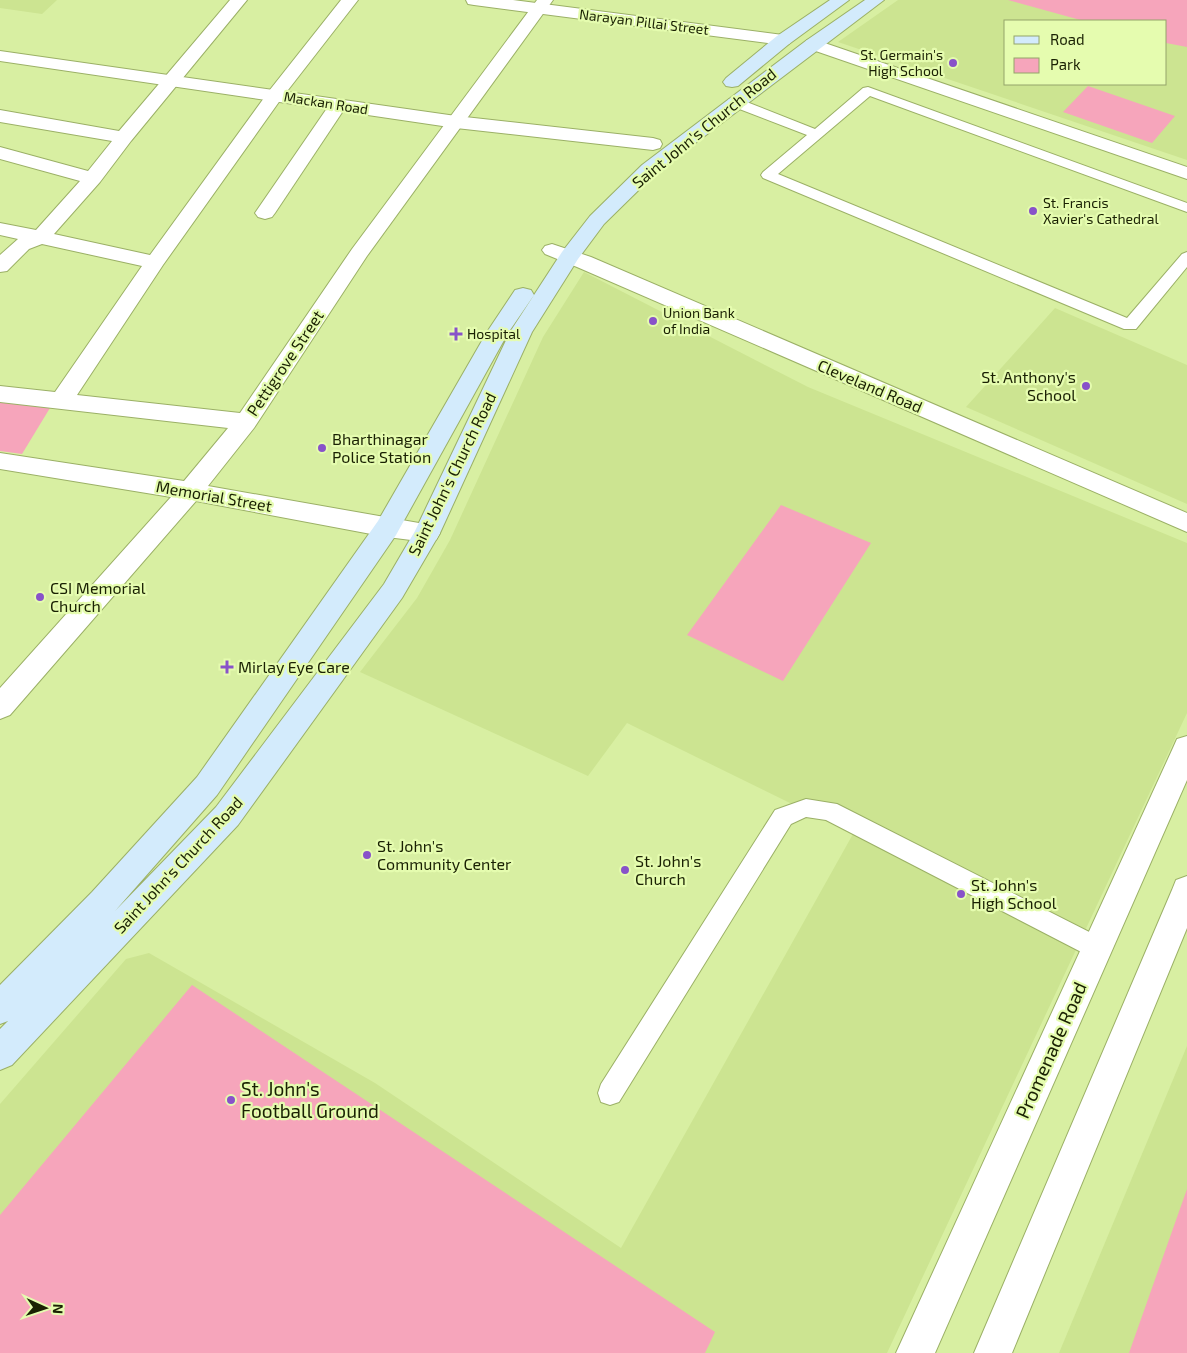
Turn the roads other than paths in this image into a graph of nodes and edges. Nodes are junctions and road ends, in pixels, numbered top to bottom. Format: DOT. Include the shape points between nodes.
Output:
graph roads {
  1 [pos="239,0"];
  2 [pos="350,0"];
  3 [pos="474,0"];
  4 [pos="841,0"];
  5 [pos="876,0"];
  6 [pos="542,4"];
  7 [pos="783,40"];
  8 [pos="813,44"];
  9 [pos="0,56"];
  10 [pos="172,81"];
  11 [pos="275,95"];
  12 [pos="734,102"];
  13 [pos="338,105"];
  14 [pos="0,116"];
  15 [pos="456,122"];
  16 [pos="817,134"];
  17 [pos="124,137"];
  18 [pos="653,144"];
  19 [pos="17,146"];
  20 [pos="1187,173"];
  21 [pos="93,178"];
  22 [pos="1187,208"];
  23 [pos="264,213"];
  24 [pos="0,229"];
  25 [pos="41,237"];
  26 [pos="560,253"];
  27 [pos="1187,257"];
  28 [pos="156,262"];
  29 [pos="0,266"];
  30 [pos="0,394"];
  31 [pos="62,400"];
  32 [pos="246,422"];
  33 [pos="0,460"];
  34 [pos="190,491"];
  35 [pos="1187,523"];
  36 [pos="387,528"];
  37 [pos="427,533"];
  38 [pos="0,707"];
  39 [pos="1187,748"];
  40 [pos="1187,890"];
  41 [pos="1097,948"];
  42 [pos="0,1008"];
  43 [pos="0,1054"];
  44 [pos="610,1093"];
  45 [pos="916,1353"];
  46 [pos="993,1353"];
  1 -- 10 [label="street"];
  2 -- 11 [label="street"];
  3 -- 6 [label="street, Narayan Pillai Street"];
  4 -- 7 [label="main road, Saint John's Church Road"];
  5 -- 8 [label="main road, Saint John's Church Road"];
  6 -- 7 [label="street, Narayan Pillai Street"];
  6 -- 15 [label="street, Pettigrove Street"];
  7 -- 18 [label="main road, Saint John's Church Road"];
  8 -- 12 [label="main road, Saint John's Church Road"];
  8 -- 20 [label="street"];
  9 -- 10 [label="street, Mackan Road"];
  10 -- 11 [label="street, Mackan Road"];
  10 -- 17 [label="street"];
  11 -- 13 [label="street, Mackan Road"];
  11 -- 28 [label="street"];
  12 -- 16 [label="lane"];
  12 -- 26 [label="main road, Saint John's Church Road" via="649,170"];
  13 -- 15 [label="street, Mackan Road"];
  13 -- 23 [label="street"];
  14 -- 19 [label="street"];
  15 -- 18 [label="street, Mackan Road"];
  15 -- 32 [label="street, Pettigrove Street" via="359,254"];
  16 -- 22 [label="lane" via="868,91"];
  16 -- 27 [label="lane" via="768,175 1130,325"];
  17 -- 19 [label="street"];
  17 -- 21 [label="street"];
  18 -- 26 [label="main road, Saint John's Church Road" via="582,212"];
  19 -- 21 [label="street"];
  21 -- 25 [label="street"];
  24 -- 25 [label="street"];
  25 -- 28 [label="street"];
  25 -- 29 [label="street" via="22,245"];
  26 -- 35 [label="street, Cleveland Road"];
  26 -- 36 [label="main road, Saint John's Church Road" via="498,332"];
  26 -- 37 [label="main road, Saint John's Church Road"];
  28 -- 31 [label="street"];
  30 -- 31 [label="street"];
  31 -- 32 [label="street"];
  32 -- 34 [label="street, Pettigrove Street"];
  33 -- 34 [label="street, Memorial Street"];
  34 -- 36 [label="street, Memorial Street"];
  34 -- 38 [label="street, Pettigrove Street"];
  36 -- 37 [label="street, Memorial Street"];
  36 -- 42 [label="main road, Saint John's Church Road" via="207,786 103,902"];
  37 -- 43 [label="main road, Saint John's Church Road" via="393,591 227,816"];
  39 -- 41 [label="street, Promenade Road"];
  40 -- 46 [label="street"];
  41 -- 44 [label="lane" via="829,811 806,808 783,817"];
  41 -- 45 [label="street, Promenade Road"];
}
